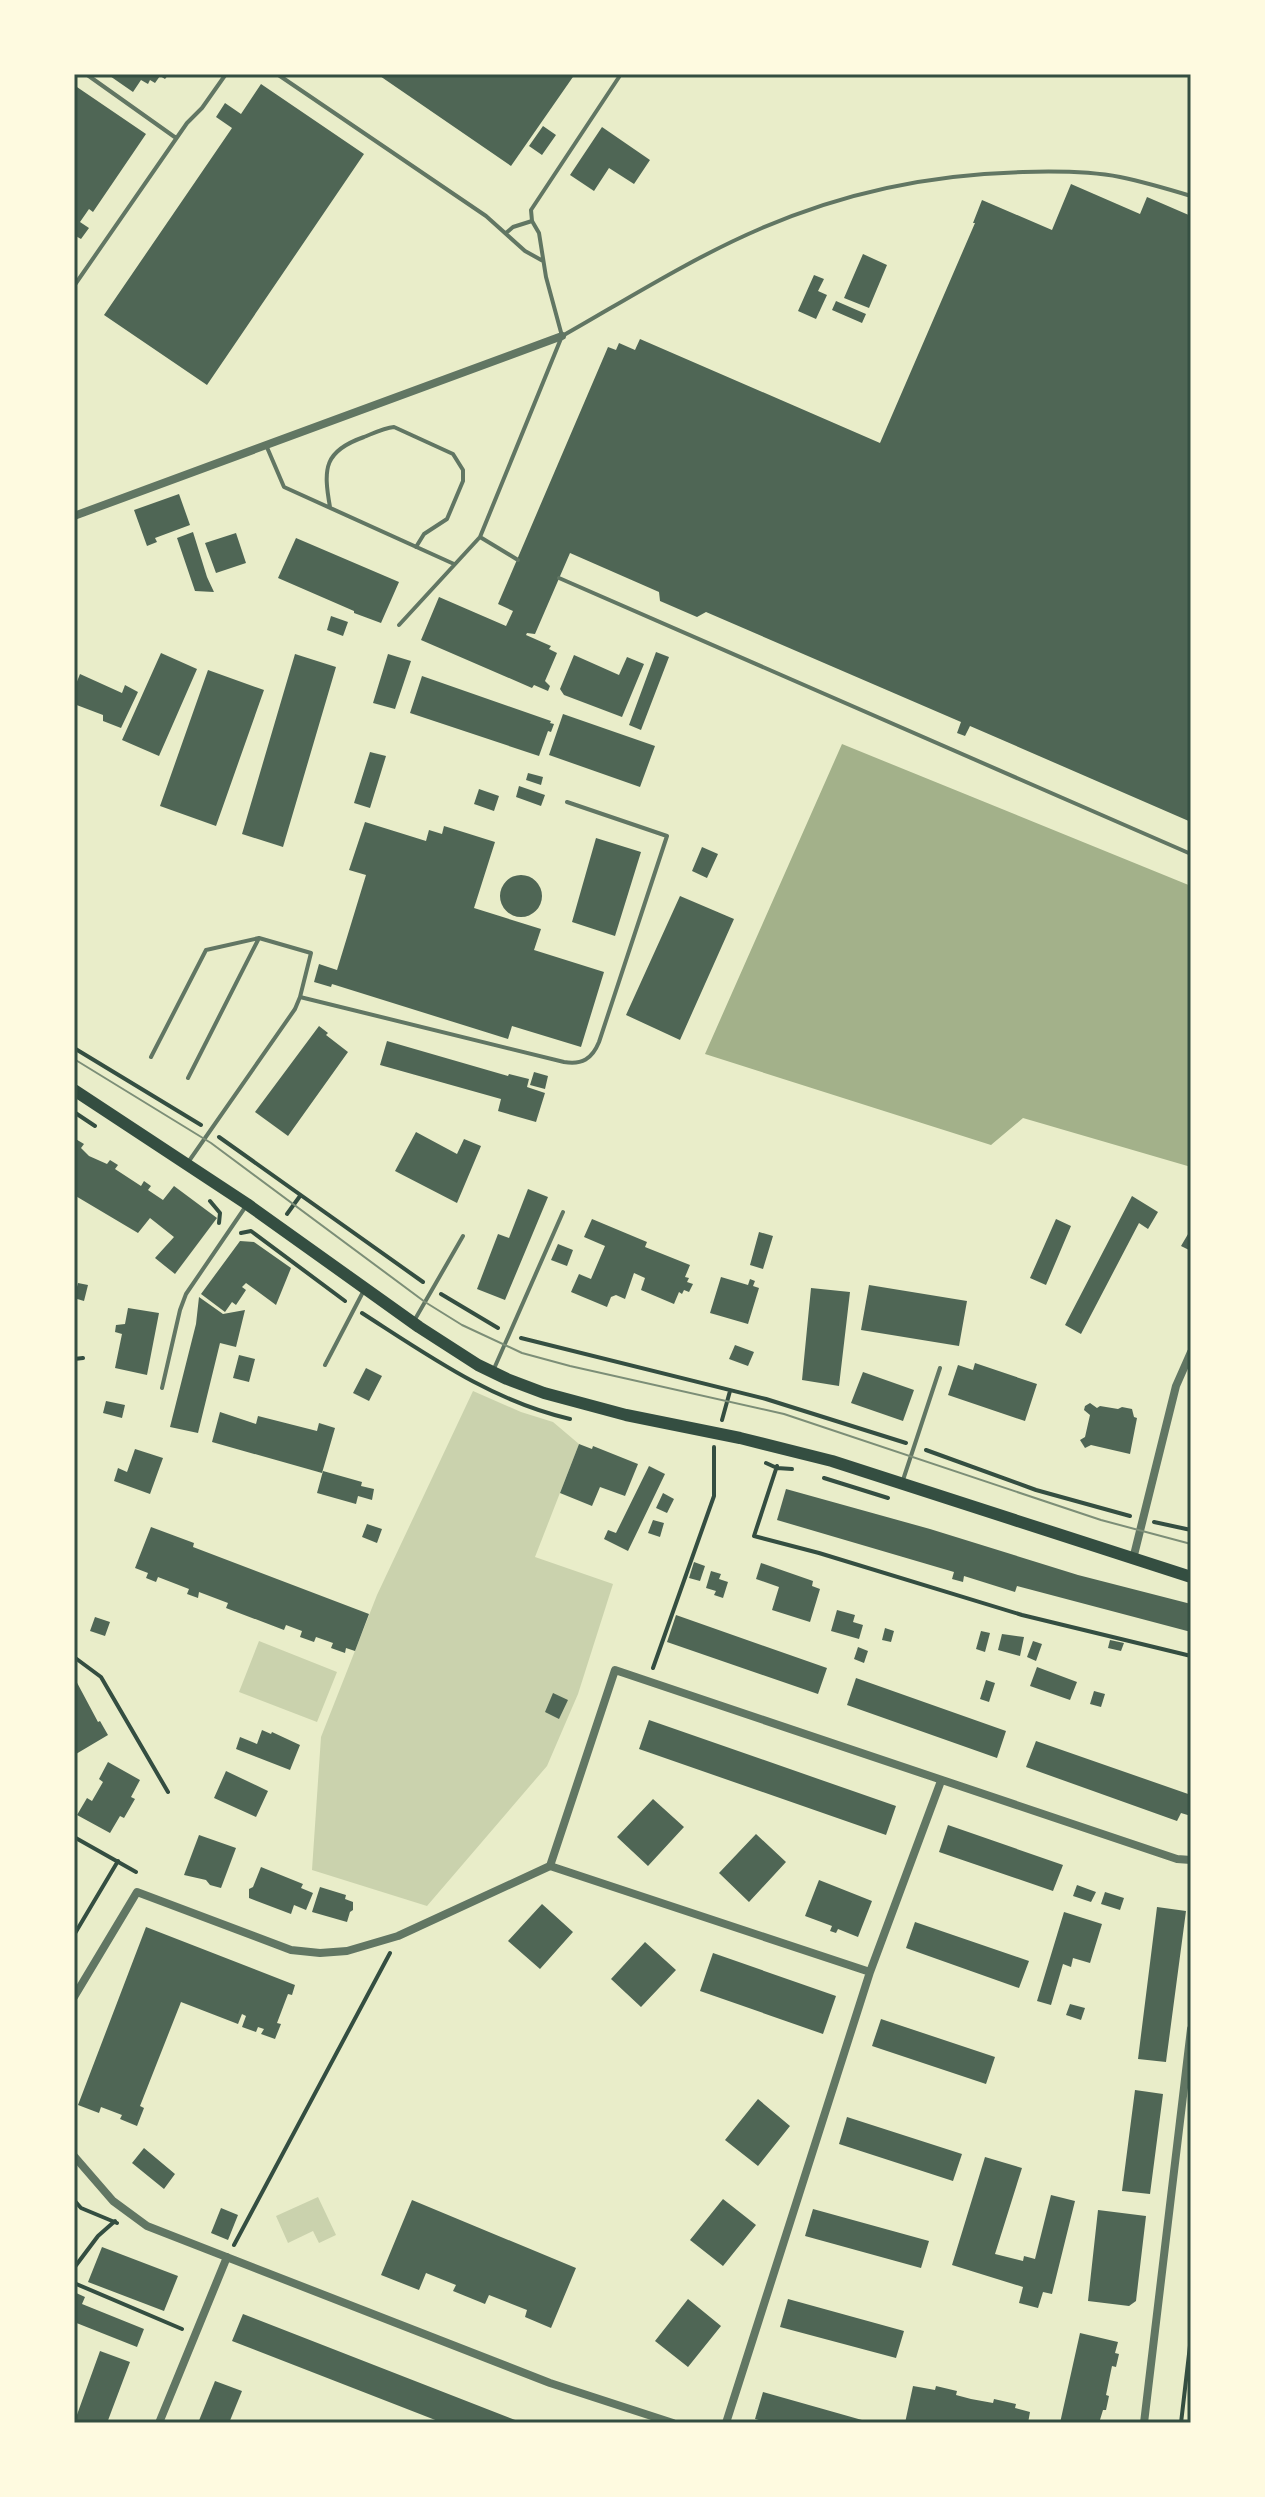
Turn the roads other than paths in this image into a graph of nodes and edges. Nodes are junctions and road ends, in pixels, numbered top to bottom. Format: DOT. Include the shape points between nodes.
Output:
graph roads {
  1 [pos="86,74"];
  2 [pos="226,74"];
  3 [pos="277,74"];
  4 [pos="621,74"];
  5 [pos="176,138"];
  6 [pos="1191,196"];
  7 [pos="532,221"];
  8 [pos="506,234"];
  9 [pos="543,262"];
  10 [pos="74,286"];
  11 [pos="562,336"];
  12 [pos="266,445"];
  13 [pos="330,507"];
  14 [pos="74,516"];
  15 [pos="480,537"];
  16 [pos="416,547"];
  17 [pos="518,560"];
  18 [pos="454,564"];
  19 [pos="559,578"];
  20 [pos="399,625"];
  21 [pos="567,802"];
  22 [pos="1191,854"];
  23 [pos="259,938"];
  24 [pos="300,997"];
  25 [pos="151,1057"];
  26 [pos="188,1078"];
  27 [pos="74,1090"];
  28 [pos="187,1163"];
  29 [pos="247,1204"];
  30 [pos="563,1212"];
  31 [pos="463,1236"];
  32 [pos="364,1290"];
  33 [pos="413,1323"];
  34 [pos="1191,1352"];
  35 [pos="325,1365"];
  36 [pos="940,1368"];
  37 [pos="493,1372"];
  38 [pos="162,1388"];
  39 [pos="902,1483"];
  40 [pos="1133,1559"];
  41 [pos="1191,1577"];
  42 [pos="941,1781"];
  43 [pos="1191,1860"];
  44 [pos="550,1866"];
  45 [pos="870,1972"];
  46 [pos="74,1997"];
  47 [pos="1191,2029"];
  48 [pos="74,2156"];
  49 [pos="227,2257"];
  50 [pos="159,2423"];
  51 [pos="673,2423"];
  52 [pos="726,2423"];
  53 [pos="1144,2423"];
  1 -- 5 [label="lane"];
  2 -- 5 [label="lane"];
  3 -- 8 [label="lane"];
  4 -- 7 [label="lane" via="531,210"];
  5 -- 10 [label="lane"];
  6 -- 11 [label="lane" via="1119,177 1057,171 970,173 888,186 762,228"];
  7 -- 8 [label="lane"];
  7 -- 9 [label="lane"];
  8 -- 9 [label="lane"];
  9 -- 11 [label="lane"];
  11 -- 12 [label="street"];
  11 -- 15 [label="lane"];
  12 -- 13 [label="lane" via="284,487"];
  12 -- 14 [label="street"];
  13 -- 16 [label="lane"];
  13 -- 16 [label="lane" via="329,460 351,441 394,427 445,449 459,461 463,481 447,519 424,534"];
  15 -- 17 [label="lane"];
  15 -- 18 [label="lane"];
  16 -- 18 [label="lane"];
  18 -- 20 [label="lane"];
  19 -- 22 [label="lane"];
  21 -- 24 [label="lane" via="667,836 591,1057 564,1062"];
  23 -- 24 [label="lane" via="311,953"];
  23 -- 25 [label="lane" via="206,950"];
  23 -- 26 [label="lane"];
  24 -- 28 [label="lane"];
  27 -- 28 [label="main road"];
  28 -- 29 [label="main road"];
  29 -- 32 [label="main road"];
  29 -- 38 [label="lane" via="183,1302"];
  30 -- 37 [label="lane"];
  31 -- 33 [label="lane"];
  32 -- 33 [label="main road"];
  32 -- 35 [label="lane"];
  33 -- 37 [label="main road"];
  34 -- 40 [label="street" via="1176,1386"];
  36 -- 39 [label="lane"];
  37 -- 39 [label="main road" via="544,1393 782,1448"];
  39 -- 40 [label="main road"];
  40 -- 41 [label="main road"];
  42 -- 43 [label="street"];
  42 -- 44 [label="street" via="615,1670"];
  42 -- 45 [label="street"];
  44 -- 45 [label="street"];
  44 -- 46 [label="street" via="398,1936 320,1953 291,1950 137,1892"];
  45 -- 52 [label="street"];
  47 -- 53 [label="street"];
  48 -- 49 [label="street" via="128,2214"];
  49 -- 50 [label="street"];
  49 -- 51 [label="street" via="550,2383"];
}
